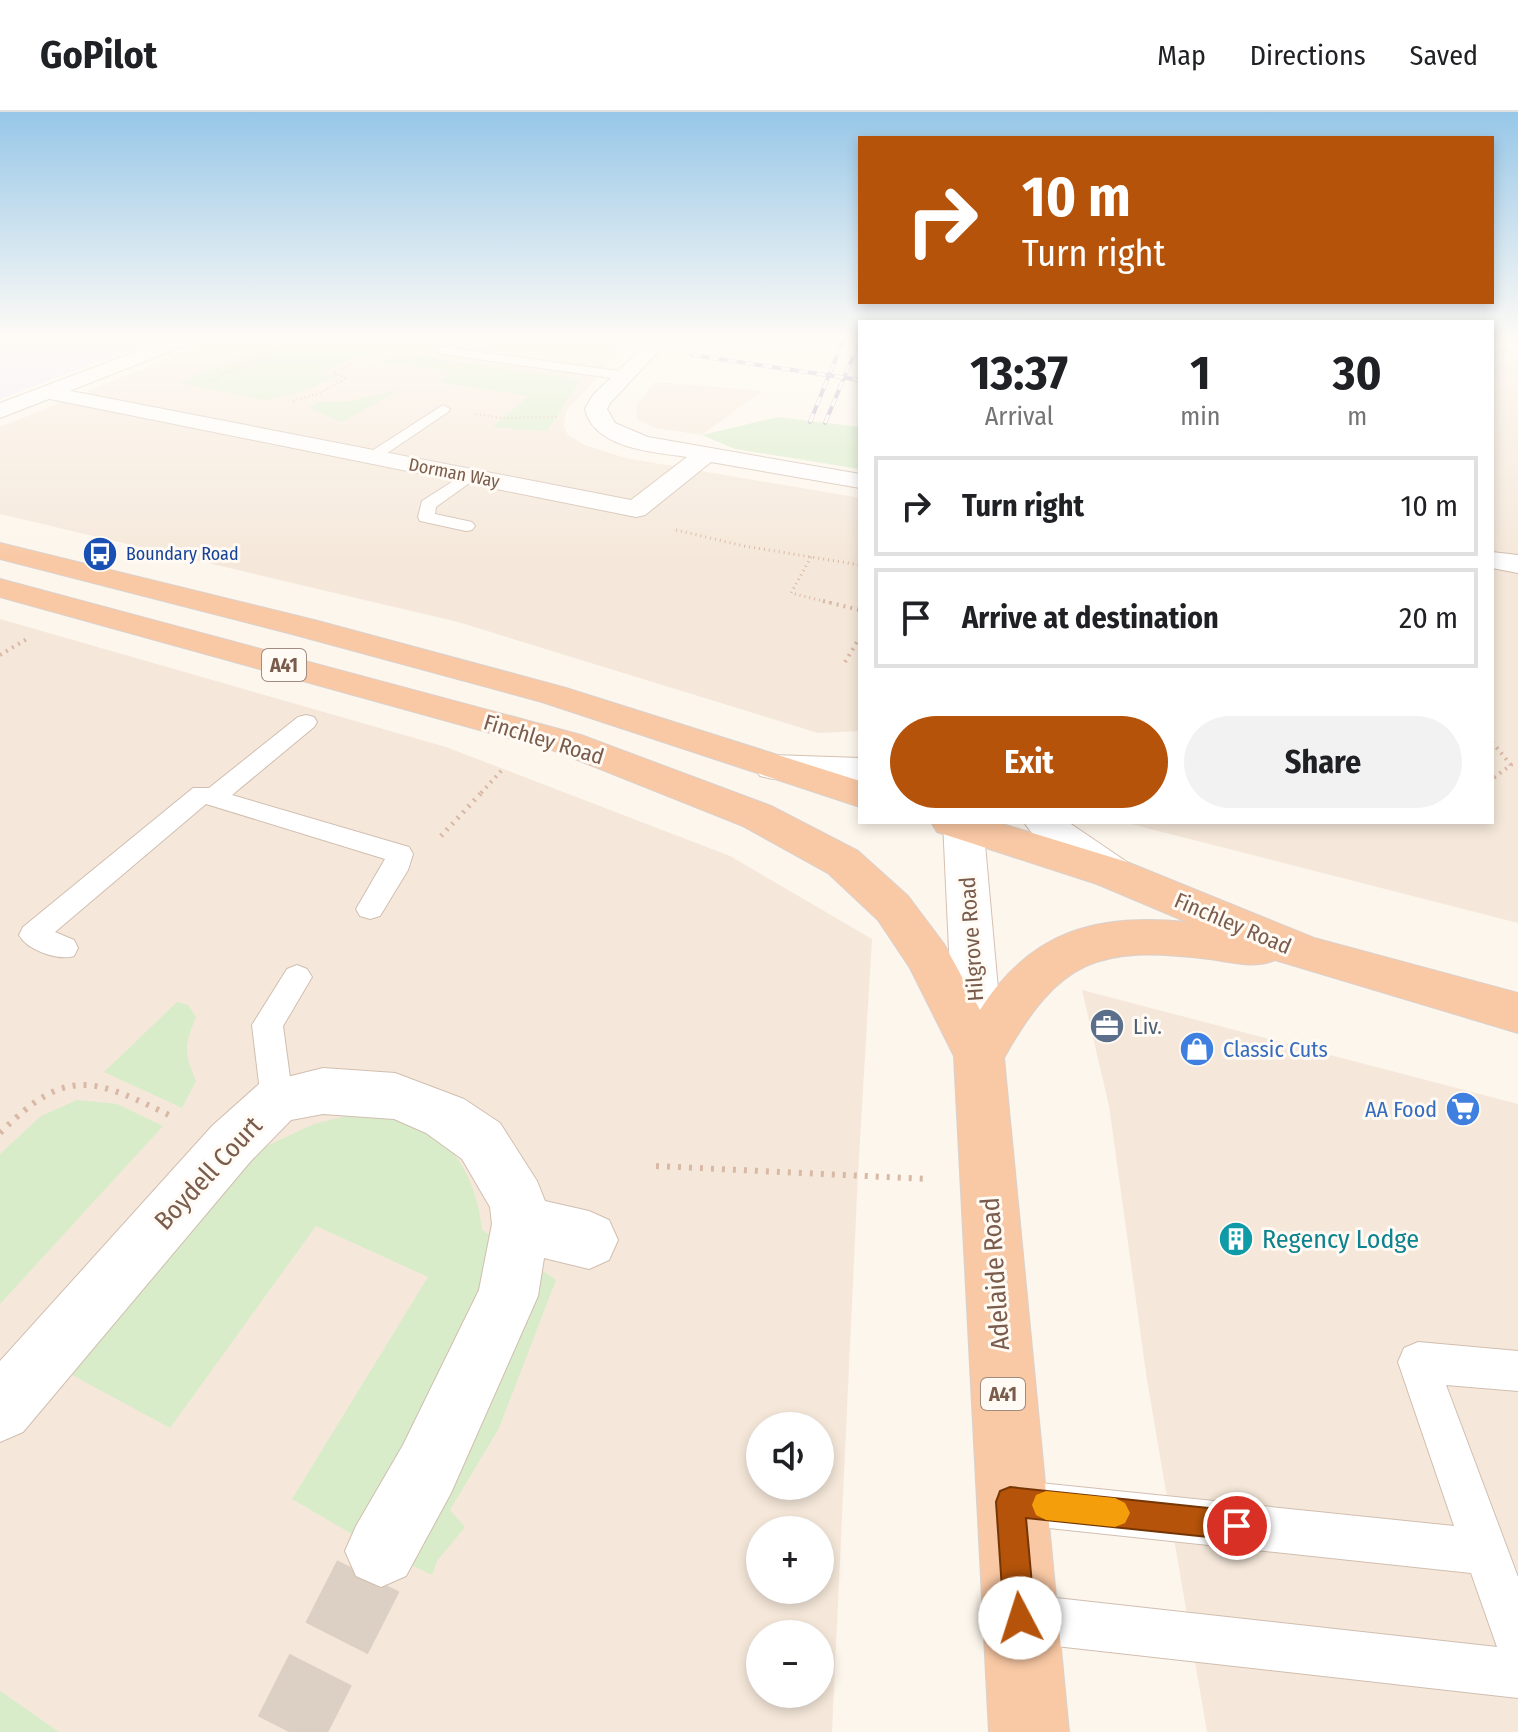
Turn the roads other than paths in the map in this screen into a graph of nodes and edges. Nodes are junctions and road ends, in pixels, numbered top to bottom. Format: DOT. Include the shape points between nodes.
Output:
graph roads {
  1 [pos="134,412"];
  2 [pos="439,412"];
  3 [pos="597,412"];
  4 [pos="705,455"];
  5 [pos="372,457"];
  6 [pos="469,476"];
  7 [pos="858,481"];
  8 [pos="466,526"];
  9 [pos="0,551"];
  10 [pos="1494,560"];
  11 [pos="1518,564"];
  12 [pos="0,588"];
  13 [pos="306,722"];
  14 [pos="773,767"];
  15 [pos="858,770"];
  16 [pos="858,793"];
  17 [pos="214,797"];
  18 [pos="959,824"];
  19 [pos="962,824"];
  20 [pos="1046,824"];
  21 [pos="1112,873"];
  22 [pos="370,909"];
  23 [pos="64,948"];
  24 [pos="1305,953"];
  25 [pos="297,977"];
  26 [pos="1518,1013"];
  27 [pos="979,1056"];
  28 [pos="277,1100"];
  29 [pos="521,1224"];
  30 [pos="589,1240"];
  31 [pos="1518,1371"];
  32 [pos="0,1409"];
  33 [pos="1010,1502"];
  34 [pos="381,1551"];
  35 [pos="1486,1552"];
  36 [pos="1020,1618"];
  37 [pos="1518,1641"];
  38 [pos="1518,1674"];
  39 [pos="1029,1732"];
  1 -- 5 [label="street, Dorman Way"];
  2 -- 5 [label="lane"];
  3 -- 4 [label="street" via="600,422 618,434"];
  4 -- 6 [label="street, Dorman Way" via="636,509"];
  4 -- 7 [label="street"];
  5 -- 6 [label="street, Dorman Way"];
  6 -- 8 [label="lane" via="428,505 426,517"];
  9 -- 14 [label="highway, Finchley Road / A41" via="539,691"];
  10 -- 11 [label="street"];
  12 -- 27 [label="highway, Finchley Road / A41" via="568,743 757,816 843,862 893,908 928,957"];
  13 -- 17 [label="lane"];
  14 -- 15 [label="street"];
  14 -- 16 [label="highway, Finchley Road / A41"];
  17 -- 22 [label="lane" via="400,854"];
  17 -- 23 [label="lane" via="202,794 33,935"];
  18 -- 27 [label="street, Hilgrove Road"];
  19 -- 21 [label="highway, Finchley Road"];
  20 -- 21 [label="street"];
  21 -- 24 [label="highway, Finchley Road"];
  24 -- 26 [label="highway, Finchley Road"];
  24 -- 27 [label="highway" via="1141,937 1098,940 1064,952 1037,972"];
  25 -- 28 [label="lane" via="267,1025"];
  27 -- 33 [label="highway, Adelaide Road / A41"];
  28 -- 29 [label="street, Boydell Court" via="323,1091 395,1096 445,1116 481,1141 517,1200"];
  28 -- 32 [label="street, Boydell Court" via="231,1144"];
  29 -- 30 [label="street"];
  29 -- 34 [label="street, Boydell Court" via="508,1296 427,1469"];
  31 -- 35 [label="lane" via="1418,1362"];
  33 -- 35 [label="lane"];
  33 -- 36 [label="highway, Adelaide Road / A41"];
  35 -- 37 [label="lane"];
  36 -- 38 [label="lane"];
  36 -- 39 [label="highway, Adelaide Road / A41"];
}
